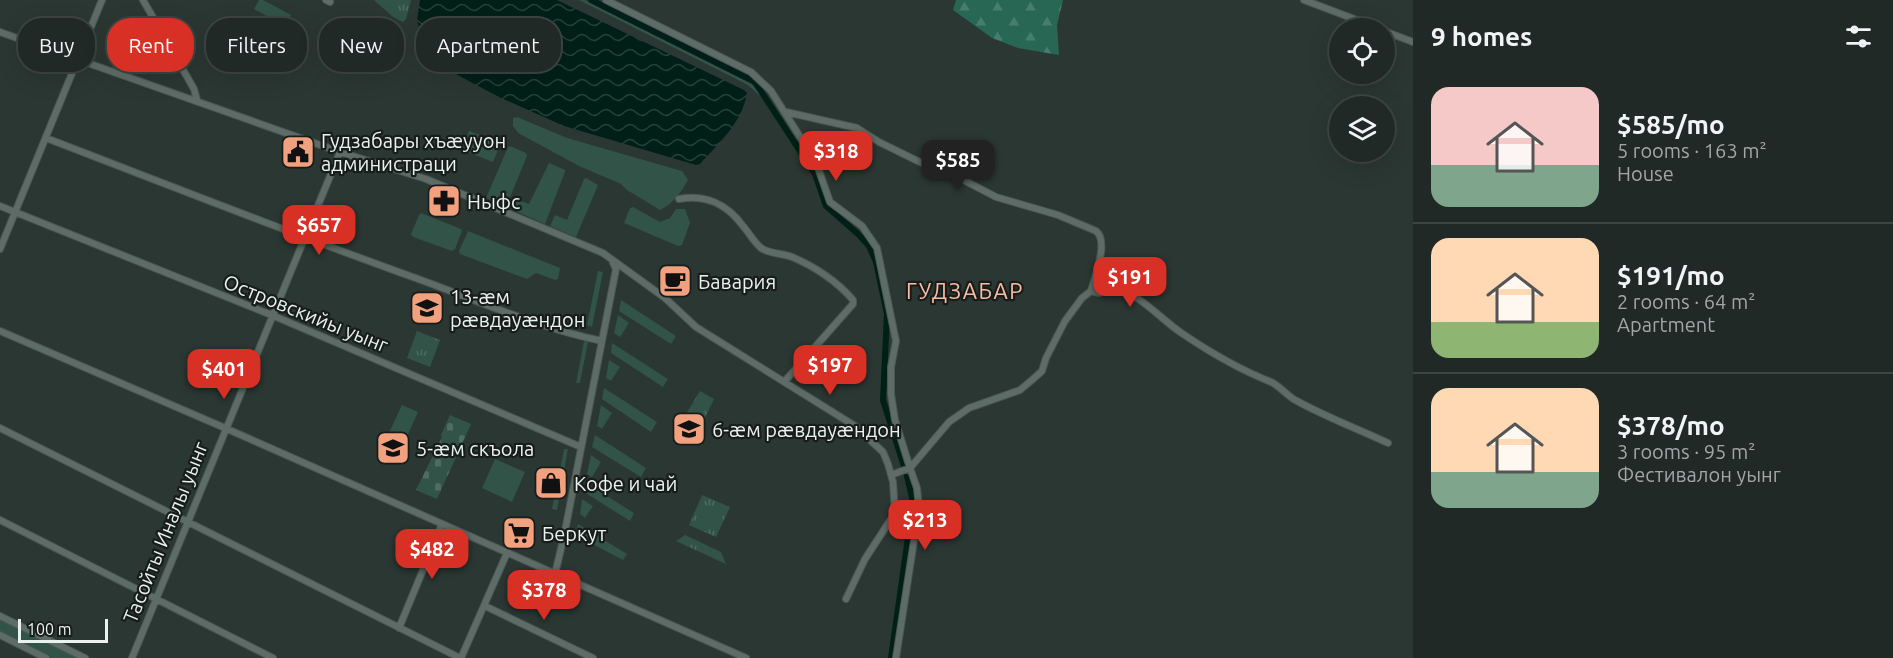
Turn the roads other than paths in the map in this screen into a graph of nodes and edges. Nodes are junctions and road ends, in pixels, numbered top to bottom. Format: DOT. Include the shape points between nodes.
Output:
graph roads {
  1 [pos="102,0"];
  2 [pos="144,0"];
  3 [pos="606,0"];
  4 [pos="1304,0"];
  5 [pos="95,18"];
  6 [pos="1352,18"];
  7 [pos="0,32"];
  8 [pos="1395,35"];
  9 [pos="18,38"];
  10 [pos="1413,42"];
  11 [pos="95,64"];
  12 [pos="72,72"];
  13 [pos="197,100"];
  14 [pos="785,112"];
  15 [pos="46,138"];
  16 [pos="340,152"];
  17 [pos="679,199"];
  18 [pos="0,206"];
  19 [pos="16,213"];
  20 [pos="305,238"];
  21 [pos="0,249"];
  22 [pos="613,261"];
  23 [pos="1091,291"];
  24 [pos="273,316"];
  25 [pos="0,331"];
  26 [pos="602,341"];
  27 [pos="785,381"];
  28 [pos="0,428"];
  29 [pos="225,428"];
  30 [pos="1388,443"];
  31 [pos="581,447"];
  32 [pos="909,468"];
  33 [pos="893,475"];
  34 [pos="0,520"];
  35 [pos="188,522"];
  36 [pos="442,524"];
  37 [pos="507,553"];
  38 [pos="555,574"];
  39 [pos="156,599"];
  40 [pos="846,599"];
  41 [pos="485,606"];
  42 [pos="0,616"];
  43 [pos="399,628"];
  44 [pos="0,635"];
  45 [pos="46,658"];
  46 [pos="85,658"];
  47 [pos="132,658"];
  48 [pos="273,658"];
  49 [pos="461,658"];
  50 [pos="593,658"];
  51 [pos="746,658"];
  52 [pos="896,658"];
  1 -- 5 [label="street"];
  2 -- 13 [label="street"];
  3 -- 14 [label="street" via="751,72"];
  4 -- 6 [label="street"];
  7 -- 9 [label="street"];
  8 -- 10 [label="street"];
  11 -- 13 [label="street"];
  12 -- 15 [label="street"];
  13 -- 16 [label="street"];
  14 -- 23 [label="street" via="857,128 996,197 1058,214 1096,231 1102,244"];
  14 -- 32 [label="street" via="816,162 830,202 862,226 877,248 896,341 891,394"];
  15 -- 19 [label="street"];
  15 -- 20 [label="street"];
  16 -- 20 [label="street, Тасойты Иналы уынг"];
  16 -- 22 [label="street" via="426,179 603,253"];
  17 -- 27 [label="street" via="703,197 726,208 760,247 798,260 829,278 853,300"];
  18 -- 19 [label="street, Островскийы уынг"];
  19 -- 21 [label="street"];
  19 -- 24 [label="street, Островскийы уынг"];
  20 -- 24 [label="street, Тасойты Иналы уынг"];
  20 -- 26 [label="street" via="530,322"];
  22 -- 26 [label="street" via="616,269"];
  22 -- 27 [label="street" via="665,298 696,327"];
  23 -- 30 [label="street" via="1121,289 1183,334 1274,383 1295,401"];
  23 -- 32 [label="street" via="1065,321 1042,371 1020,390 969,408 949,423"];
  24 -- 29 [label="street, Тасойты Иналы уынг"];
  24 -- 31 [label="street, Островскийы уынг"];
  25 -- 29 [label="street"];
  26 -- 31 [label="street"];
  27 -- 33 [label="street" via="855,426 883,452"];
  28 -- 35 [label="street"];
  29 -- 35 [label="street, Тасойты Иналы уынг"];
  29 -- 36 [label="street"];
  31 -- 38 [label="street"];
  32 -- 33 [label="street"];
  32 -- 52 [label="street" via="919,508"];
  33 -- 40 [label="street" via="895,513 873,545"];
  34 -- 39 [label="street"];
  35 -- 39 [label="street, Тасойты Иналы уынг"];
  35 -- 43 [label="street"];
  36 -- 37 [label="street"];
  36 -- 43 [label="street"];
  37 -- 38 [label="street"];
  37 -- 41 [label="street"];
  38 -- 51 [label="street"];
  39 -- 47 [label="street, Тасойты Иналы уынг"];
  39 -- 48 [label="street"];
  41 -- 49 [label="street"];
  41 -- 50 [label="street"];
  42 -- 46 [label="street"];
  43 -- 49 [label="street"];
  44 -- 45 [label="street"];
}
